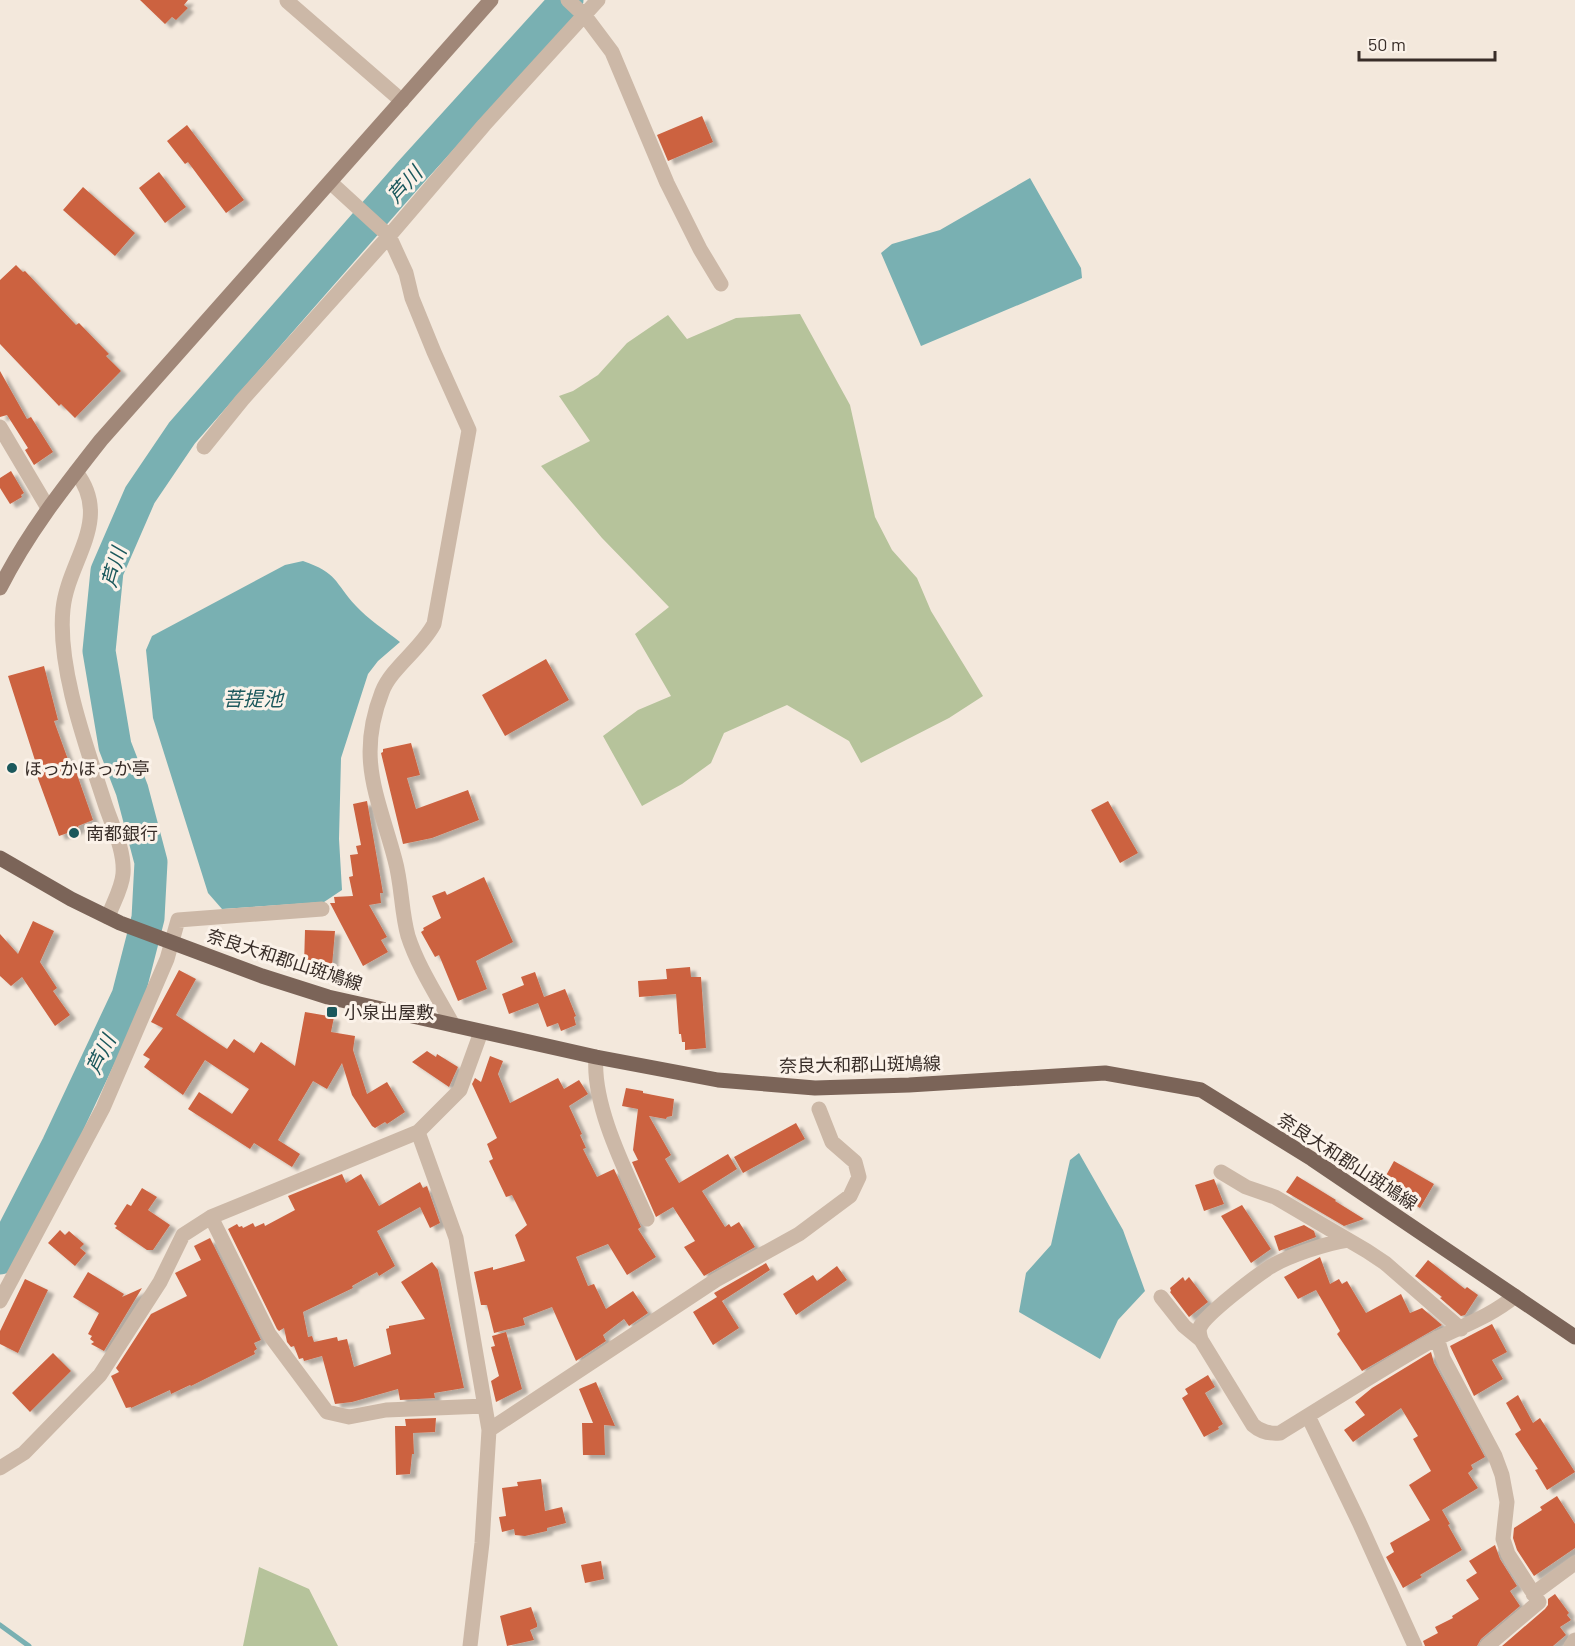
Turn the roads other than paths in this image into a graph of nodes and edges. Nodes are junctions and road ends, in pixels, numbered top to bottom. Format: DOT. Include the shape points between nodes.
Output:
graph roads {
  1 [pos="491,0"];
  2 [pos="568,0"];
  3 [pos="598,0"];
  4 [pos="287,1"];
  5 [pos="585,16"];
  6 [pos="402,101"];
  7 [pos="330,182"];
  8 [pos="389,236"];
  9 [pos="721,284"];
  10 [pos="0,427"];
  11 [pos="204,447"];
  12 [pos="76,472"];
  13 [pos="48,508"];
  14 [pos="0,588"];
  15 [pos="0,858"];
  16 [pos="322,909"];
  17 [pos="114,920"];
  18 [pos="167,942"];
  19 [pos="453,1025"];
  20 [pos="481,1032"];
  21 [pos="596,1057"];
  22 [pos="819,1108"];
  23 [pos="418,1132"];
  24 [pos="1221,1172"];
  25 [pos="211,1217"];
  26 [pos="647,1219"];
  27 [pos="1348,1240"];
  28 [pos="1515,1296"];
  29 [pos="1161,1297"];
  30 [pos="0,1301"];
  31 [pos="1461,1329"];
  32 [pos="1575,1337"];
  33 [pos="1437,1338"];
  34 [pos="1201,1340"];
  35 [pos="485,1406"];
  36 [pos="1308,1416"];
  37 [pos="489,1430"];
  38 [pos="0,1468"];
  39 [pos="1575,1563"];
  40 [pos="1533,1594"];
  41 [pos="1575,1640"];
  42 [pos="470,1646"];
  43 [pos="1415,1646"];
  44 [pos="1486,1646"];
  45 [pos="1571,1646"];
  1 -- 6 [label="street"];
  2 -- 5 [label="street"];
  3 -- 5 [label="street"];
  4 -- 6 [label="street"];
  5 -- 8 [label="street" via="538,63"];
  5 -- 9 [label="street" via="612,52 671,191"];
  6 -- 7 [label="street"];
  7 -- 8 [label="street"];
  7 -- 12 [label="street"];
  8 -- 11 [label="street"];
  8 -- 19 [label="street" via="434,352 470,430 434,624 428,637 382,691 369,751 373,786 399,872 409,938"];
  10 -- 13 [label="street"];
  12 -- 13 [label="street"];
  12 -- 17 [label="street" via="90,499 90,518 66,591 63,641 78,716 120,849 123,873"];
  13 -- 14 [label="street"];
  15 -- 17 [label="main road, 奈良大和郡山斑鳩線"];
  16 -- 18 [label="street" via="178,920"];
  17 -- 18 [label="main road, 奈良大和郡山斑鳩線"];
  18 -- 19 [label="main road, 奈良大和郡山斑鳩線" via="328,997"];
  18 -- 30 [label="street" via="167,959 103,1108"];
  19 -- 20 [label="main road, 奈良大和郡山斑鳩線"];
  20 -- 21 [label="main road, 奈良大和郡山斑鳩線"];
  20 -- 23 [label="street" via="460,1090"];
  21 -- 26 [label="street" via="602,1107"];
  21 -- 28 [label="main road, 奈良大和郡山斑鳩線" via="718,1080 815,1088 1105,1073 1201,1090 1312,1159"];
  22 -- 37 [label="street" via="832,1142 855,1162 859,1177 850,1197 799,1234 716,1280"];
  23 -- 25 [label="street"];
  23 -- 35 [label="street" via="456,1238"];
  24 -- 27 [label="street" via="1246,1187 1275,1197"];
  25 -- 35 [label="street" via="269,1334 327,1412 349,1417 386,1410"];
  25 -- 38 [label="street" via="183,1235 160,1282 100,1375 24,1453"];
  27 -- 31 [label="street" via="1385,1263"];
  27 -- 34 [label="street" via="1270,1267 1206,1319 1198,1331"];
  28 -- 31 [label="street"];
  28 -- 32 [label="main road, 奈良大和郡山斑鳩線"];
  29 -- 34 [label="street"];
  31 -- 33 [label="street"];
  33 -- 36 [label="street"];
  33 -- 40 [label="street" via="1443,1358 1495,1456 1506,1491 1503,1539 1511,1562"];
  34 -- 36 [label="street" via="1246,1417 1258,1430 1281,1433"];
  35 -- 37 [label="street"];
  36 -- 43 [label="street"];
  37 -- 42 [label="street"];
  39 -- 40 [label="street"];
  40 -- 44 [label="street" via="1539,1602"];
  41 -- 45 [label="street"];
}
